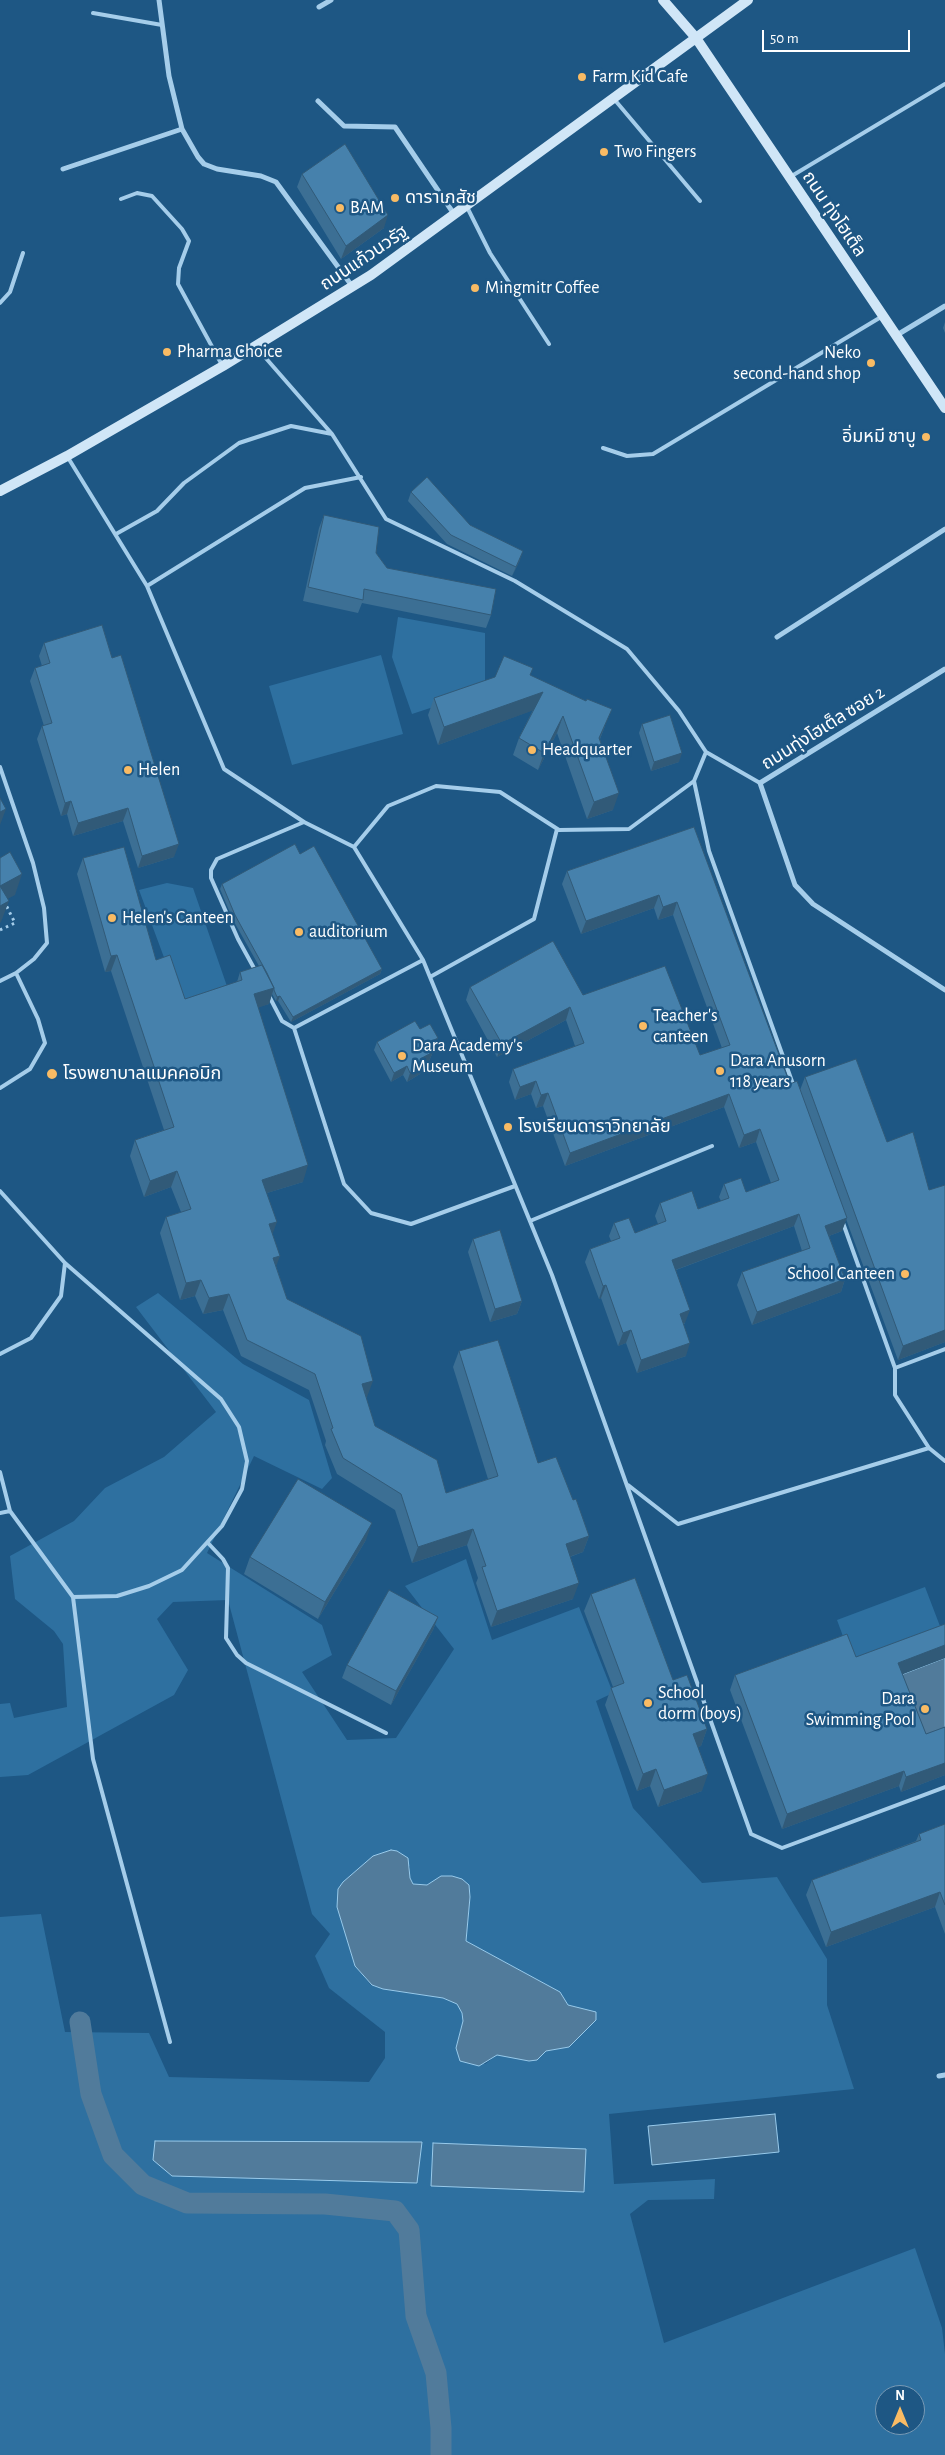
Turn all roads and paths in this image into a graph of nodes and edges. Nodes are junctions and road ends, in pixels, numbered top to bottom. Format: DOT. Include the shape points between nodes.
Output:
graph roads {
  1 [pos="159,0"];
  2 [pos="331,0"];
  3 [pos="663,0"];
  4 [pos="748,0"];
  5 [pos="319,7"];
  6 [pos="93,13"];
  7 [pos="162,25"];
  8 [pos="696,38"];
  9 [pos="945,84"];
  10 [pos="614,99"];
  11 [pos="318,101"];
  12 [pos="182,129"];
  13 [pos="63,170"];
  14 [pos="790,177"];
  15 [pos="121,199"];
  16 [pos="700,201"];
  17 [pos="466,205"];
  18 [pos="454,215"];
  19 [pos="23,253"];
  20 [pos="352,287"];
  21 [pos="0,303"];
  22 [pos="945,306"];
  23 [pos="883,315"];
  24 [pos="896,335"];
  25 [pos="549,344"];
  26 [pos="256,346"];
  27 [pos="223,366"];
  28 [pos="945,408"];
  29 [pos="332,434"];
  30 [pos="603,448"];
  31 [pos="67,456"];
  32 [pos="361,477"];
  33 [pos="0,491"];
  34 [pos="945,529"];
  35 [pos="116,534"];
  36 [pos="147,586"];
  37 [pos="777,637"];
  38 [pos="945,669"];
  39 [pos="706,752"];
  40 [pos="0,767"];
  41 [pos="694,781"];
  42 [pos="760,783"];
  43 [pos="304,822"];
  44 [pos="557,830"];
  45 [pos="354,847"];
  46 [pos="4,901"];
  47 [pos="7,908"];
  48 [pos="0,912"];
  49 [pos="0,930"];
  50 [pos="423,960"];
  51 [pos="16,973"];
  52 [pos="257,973"];
  53 [pos="430,977"];
  54 [pos="0,981"];
  55 [pos="945,990"];
  56 [pos="266,991"];
  57 [pos="294,1028"];
  58 [pos="0,1088"];
  59 [pos="797,1096"];
  60 [pos="712,1146"];
  61 [pos="516,1186"];
  62 [pos="0,1191"];
  63 [pos="841,1218"];
  64 [pos="530,1221"];
  65 [pos="65,1262"];
  66 [pos="945,1349"];
  67 [pos="0,1354"];
  68 [pos="896,1368"];
  69 [pos="929,1448"];
  70 [pos="945,1461"];
  71 [pos="0,1472"];
  72 [pos="626,1484"];
  73 [pos="10,1511"];
  74 [pos="0,1513"];
  75 [pos="208,1543"];
  76 [pos="73,1597"];
  77 [pos="386,1733"];
  78 [pos="945,1786"];
  79 [pos="170,2042"];
  1 -- 7 [label="street"];
  2 -- 5 [label="street"];
  3 -- 8 [label="street, ถนน ทุ่งโฮเต็ล"];
  4 -- 8 [label="street, ถนนแก้วนวรัฐ"];
  6 -- 7 [label="lane"];
  7 -- 12 [label="street"];
  8 -- 10 [label="street, ถนนแก้วนวรัฐ"];
  8 -- 14 [label="street, ถนน ทุ่งโฮเต็ล"];
  9 -- 14 [label="lane"];
  10 -- 16 [label="lane"];
  10 -- 17 [label="street, ถนนแก้วนวรัฐ"];
  11 -- 18 [label="street" via="344,126 395,127"];
  12 -- 13 [label="street"];
  12 -- 20 [label="street" via="204,164 229,173 261,176 276,182"];
  14 -- 23 [label="street, ถนน ทุ่งโฮเต็ล"];
  15 -- 27 [label="lane" via="137,193 152,196 185,235 188,241 178,268 178,284"];
  17 -- 18 [label="street, ถนนแก้วนวรัฐ"];
  17 -- 25 [label="lane" via="490,253"];
  18 -- 20 [label="street, ถนนแก้วนวรัฐ"];
  19 -- 21 [label="lane" via="10,292"];
  20 -- 26 [label="street, ถนนแก้วนวรัฐ"];
  22 -- 24 [label="street"];
  23 -- 24 [label="street, ถนน ทุ่งโฮเต็ล"];
  23 -- 30 [label="lane" via="653,454 627,456"];
  24 -- 28 [label="street, ถนน ทุ่งโฮเต็ล"];
  26 -- 27 [label="street, ถนนแก้วนวรัฐ"];
  26 -- 29 [label="lane"];
  27 -- 31 [label="street, ถนนแก้วนวรัฐ"];
  29 -- 32 [label="lane"];
  29 -- 35 [label="lane" via="291,426 239,442 184,482 157,511"];
  31 -- 33 [label="street, ถนนแก้วนวรัฐ"];
  31 -- 35 [label="lane"];
  32 -- 36 [label="lane" via="305,488"];
  32 -- 39 [label="lane" via="386,519 515,581 627,649 679,711"];
  34 -- 37 [label="street"];
  35 -- 36 [label="lane"];
  36 -- 43 [label="lane" via="224,769"];
  38 -- 42 [label="street, ถนนทุ่งโฮเต็ล ซอย 2"];
  39 -- 41 [label="lane"];
  39 -- 42 [label="lane"];
  40 -- 51 [label="lane" via="33,863 44,908 47,943"];
  41 -- 44 [label="lane" via="629,829"];
  41 -- 59 [label="lane" via="709,851"];
  42 -- 55 [label="street, ถนนทุ่งโฮเต็ล ซอย 2" via="795,885 813,904"];
  43 -- 45 [label="lane"];
  43 -- 52 [label="lane" via="217,859 211,870 211,878 238,939"];
  44 -- 45 [label="lane" via="500,792 436,786 388,806"];
  44 -- 53 [label="lane" via="534,919"];
  45 -- 50 [label="lane"];
  46 -- 47 [label="path"];
  47 -- 48 [label="path"];
  47 -- 49 [label="path" via="15,922"];
  50 -- 53 [label="lane"];
  50 -- 57 [label="lane"];
  51 -- 54 [label="lane"];
  51 -- 58 [label="lane" via="45,1042 30,1070"];
  53 -- 61 [label="lane"];
  56 -- 57 [label="lane" via="282,1021"];
  57 -- 61 [label="lane" via="344,1184 371,1213 411,1224"];
  60 -- 64 [label="lane"];
  61 -- 64 [label="lane"];
  62 -- 65 [label="lane"];
  63 -- 68 [label="lane"];
  64 -- 72 [label="lane"];
  65 -- 67 [label="lane" via="62,1296 31,1338"];
  65 -- 75 [label="lane" via="221,1399 239,1428 247,1461 242,1489 222,1526"];
  66 -- 68 [label="lane"];
  68 -- 69 [label="lane" via="896,1395"];
  69 -- 70 [label="lane"];
  69 -- 72 [label="lane" via="678,1524"];
  71 -- 73 [label="lane"];
  72 -- 78 [label="lane" via="751,1834 782,1848"];
  73 -- 74 [label="lane"];
  73 -- 76 [label="lane"];
  75 -- 76 [label="lane" via="182,1570 149,1586 117,1596"];
  75 -- 77 [label="lane" via="228,1568 226,1638 237,1655 246,1663"];
  76 -- 79 [label="lane" via="93,1759"];
}
